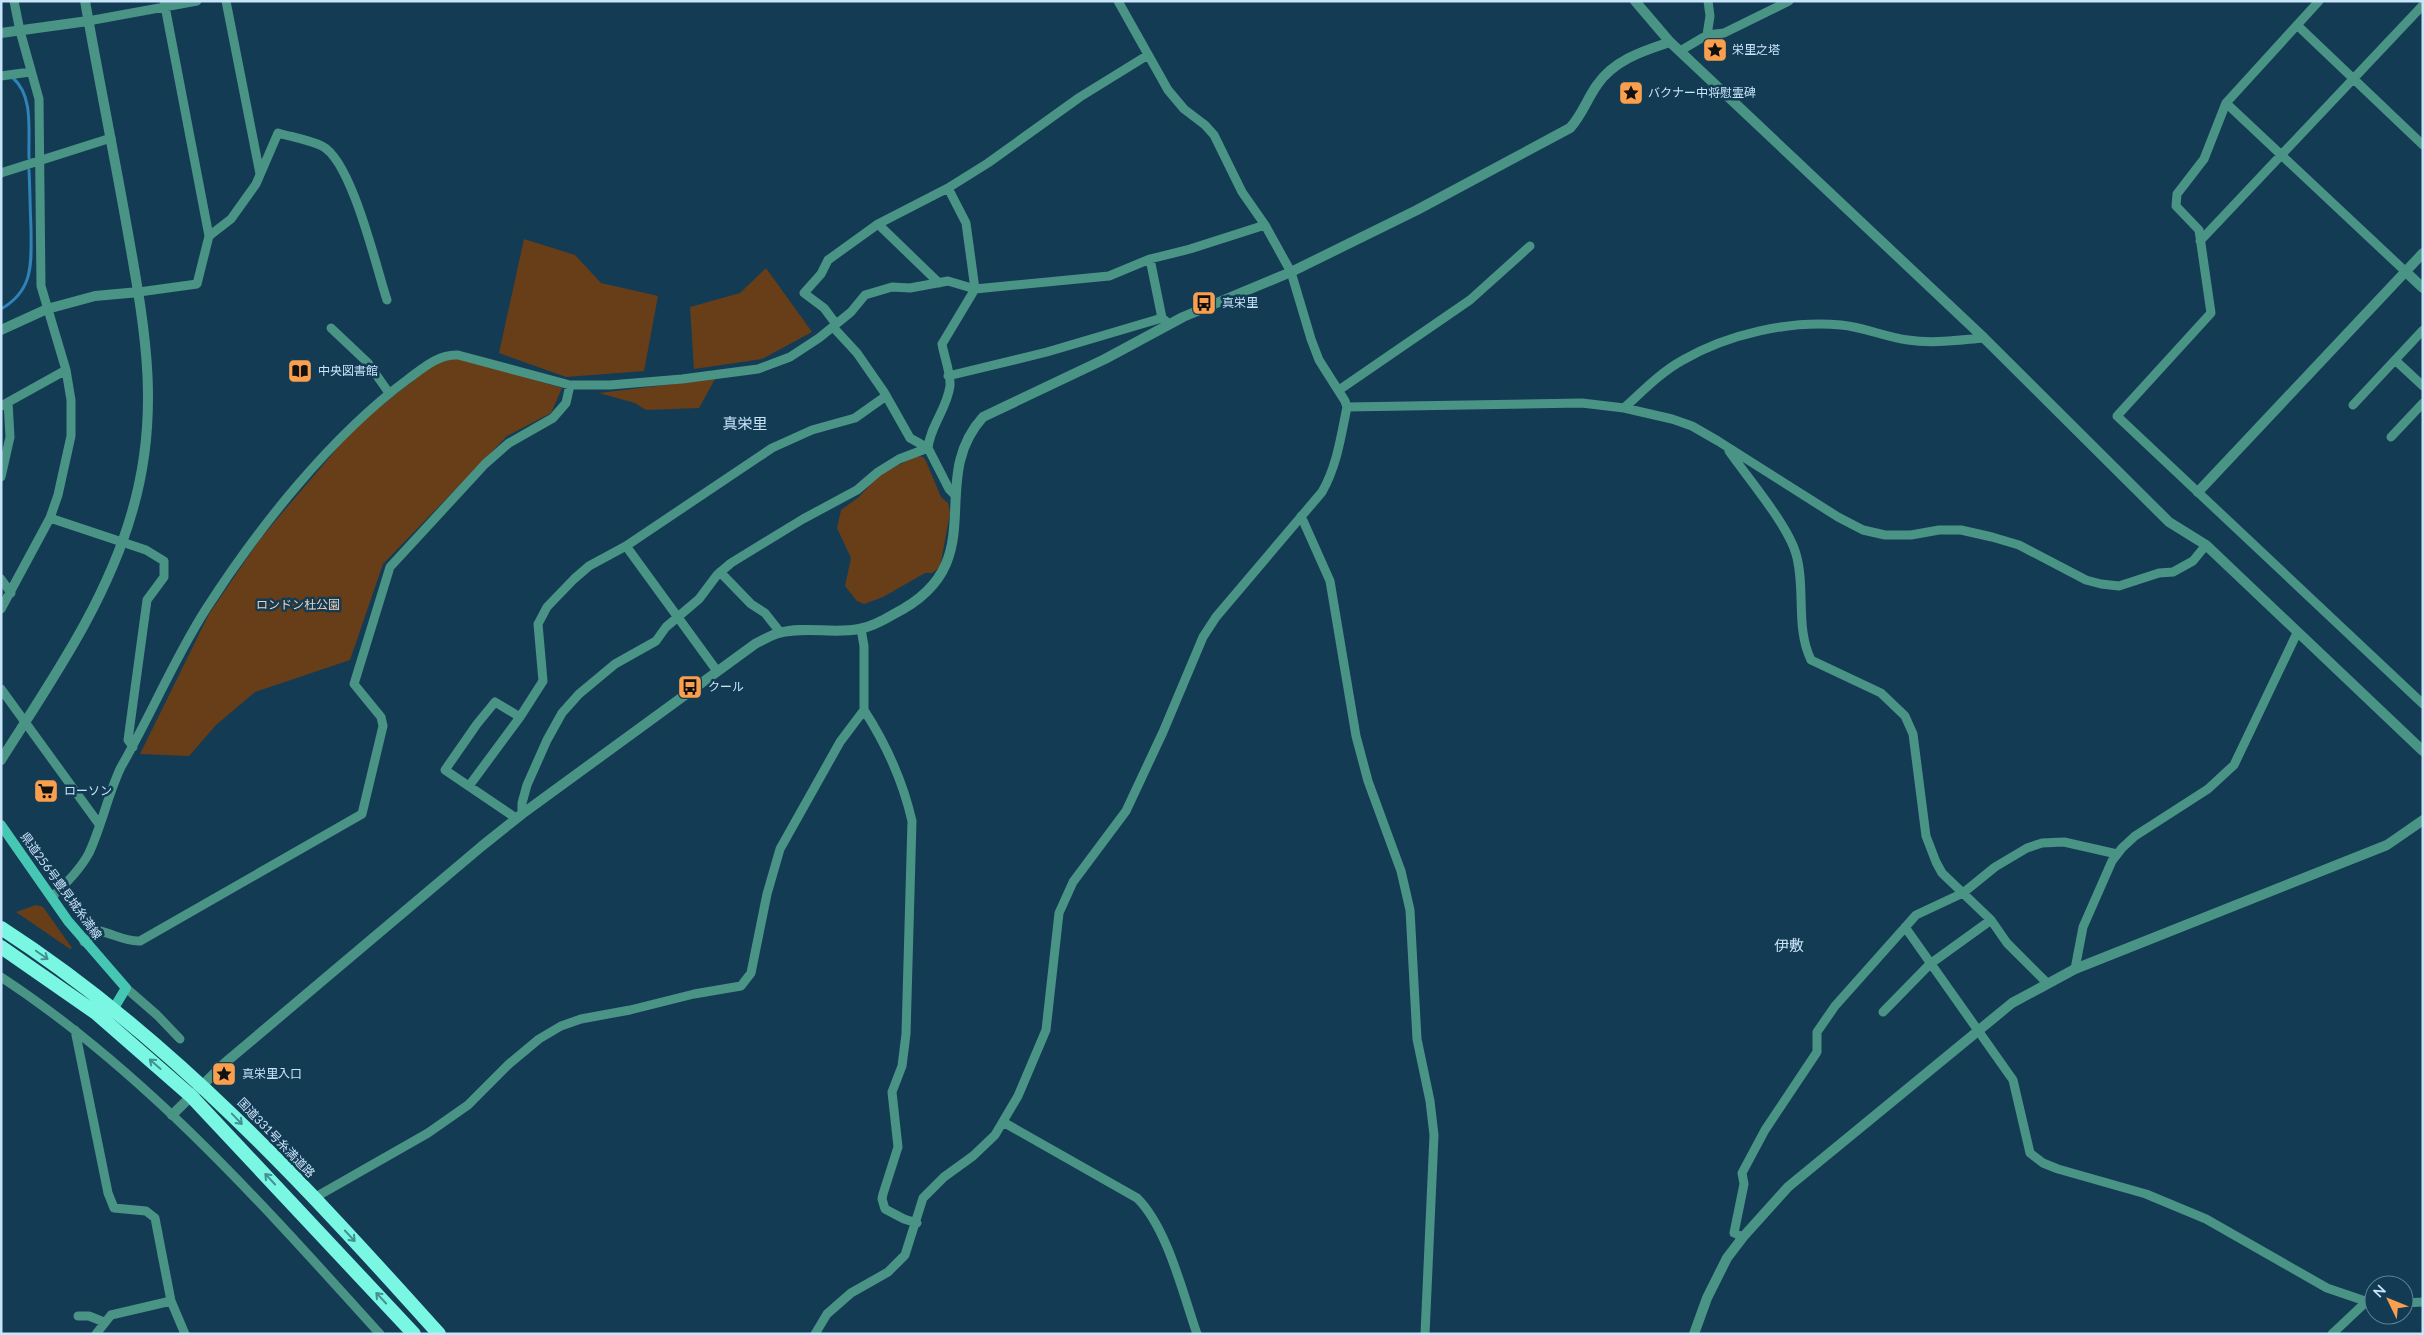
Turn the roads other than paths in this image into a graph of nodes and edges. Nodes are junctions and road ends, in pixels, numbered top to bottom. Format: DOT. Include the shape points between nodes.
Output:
graph roads {
  1 [pos="14,1"];
  2 [pos="85,1"];
  3 [pos="197,1"];
  4 [pos="226,1"];
  5 [pos="1118,1"];
  6 [pos="1636,1"];
  7 [pos="1708,1"];
  8 [pos="1789,1"];
  9 [pos="2319,1"];
  10 [pos="2420,1"];
  11 [pos="165,4"];
  12 [pos="2423,4"];
  13 [pos="88,21"];
  14 [pos="2297,26"];
  15 [pos="20,31"];
  16 [pos="1,33"];
  17 [pos="1707,35"];
  18 [pos="1670,42"];
  19 [pos="1680,51"];
  20 [pos="1148,55"];
  21 [pos="30,72"];
  22 [pos="1,76"];
  23 [pos="2353,79"];
  24 [pos="2226,103"];
  25 [pos="111,138"];
  26 [pos="2423,145"];
  27 [pos="2281,155"];
  28 [pos="39,160"];
  29 [pos="1,172"];
  30 [pos="260,174"];
  31 [pos="948,188"];
  32 [pos="878,224"];
  33 [pos="1264,225"];
  34 [pos="209,236"];
  35 [pos="2200,241"];
  36 [pos="1530,246"];
  37 [pos="2423,253"];
  38 [pos="1150,259"];
  39 [pos="1291,272"];
  40 [pos="2406,272"];
  41 [pos="939,282"];
  42 [pos="2423,288"];
  43 [pos="975,289"];
  44 [pos="139,292"];
  45 [pos="387,300"];
  46 [pos="47,309"];
  47 [pos="1166,321"];
  48 [pos="834,325"];
  49 [pos="330,328"];
  50 [pos="1,330"];
  51 [pos="2423,330"];
  52 [pos="1984,338"];
  53 [pos="2395,360"];
  54 [pos="66,370"];
  55 [pos="948,376"];
  56 [pos="570,385"];
  57 [pos="2423,386"];
  58 [pos="1339,390"];
  59 [pos="389,393"];
  60 [pos="886,396"];
  61 [pos="2423,402"];
  62 [pos="5,404"];
  63 [pos="2353,406"];
  64 [pos="1346,407"];
  65 [pos="1624,408"];
  66 [pos="2391,436"];
  67 [pos="928,448"];
  68 [pos="1727,448"];
  69 [pos="1,477"];
  70 [pos="2198,492"];
  71 [pos="956,496"];
  72 [pos="1301,516"];
  73 [pos="50,518"];
  74 [pos="122,542"];
  75 [pos="2206,545"];
  76 [pos="626,546"];
  77 [pos="720,572"];
  78 [pos="1,579"];
  79 [pos="11,593"];
  80 [pos="1,609"];
  81 [pos="678,618"];
  82 [pos="861,629"];
  83 [pos="780,632"];
  84 [pos="2297,633"];
  85 [pos="717,671"];
  86 [pos="1,689"];
  87 [pos="2423,704"];
  88 [pos="864,710"];
  89 [pos="520,717"];
  90 [pos="25,722"];
  91 [pos="133,747"];
  92 [pos="2423,751"];
  93 [pos="1,760"];
  94 [pos="469,786"];
  95 [pos="519,816"];
  96 [pos="2423,820"];
  97 [pos="1,824"];
  98 [pos="99,824"];
  99 [pos="2117,854"];
  100 [pos="1963,893"];
  101 [pos="52,897"];
  102 [pos="1991,920"];
  103 [pos="1905,927"];
  104 [pos="1,928"];
  105 [pos="84,942"];
  106 [pos="1,947"];
  107 [pos="1930,964"];
  108 [pos="2075,969"];
  109 [pos="1,977"];
  110 [pos="2048,983"];
  111 [pos="126,988"];
  112 [pos="114,1008"];
  113 [pos="1883,1012"];
  114 [pos="75,1030"];
  115 [pos="1978,1031"];
  116 [pos="180,1039"];
  117 [pos="202,1085"];
  118 [pos="191,1096"];
  119 [pos="172,1115"];
  120 [pos="1003,1122"];
  121 [pos="314,1198"];
  122 [pos="916,1222"];
  123 [pos="1743,1237"];
  124 [pos="171,1301"];
  125 [pos="2364,1301"];
  126 [pos="2364,1308"];
  127 [pos="78,1316"];
  128 [pos="104,1322"];
  129 [pos="96,1334"];
  130 [pos="185,1334"];
  131 [pos="380,1334"];
  132 [pos="414,1334"];
  133 [pos="439,1334"];
  134 [pos="815,1334"];
  135 [pos="1197,1334"];
  136 [pos="1425,1334"];
  137 [pos="1694,1334"];
  138 [pos="2332,1334"];
  1 -- 15 [label="street"];
  2 -- 13 [label="street"];
  3 -- 11 [label="street"];
  4 -- 30 [label="street"];
  5 -- 20 [label="street"];
  6 -- 18 [label="street"];
  7 -- 17 [label="street"];
  8 -- 17 [label="street" via="1724,33"];
  9 -- 14 [label="street"];
  10 -- 12 [label="street"];
  11 -- 13 [label="street"];
  11 -- 34 [label="street"];
  12 -- 23 [label="street"];
  13 -- 15 [label="street"];
  13 -- 25 [label="street"];
  14 -- 23 [label="street"];
  14 -- 24 [label="street"];
  15 -- 16 [label="street"];
  15 -- 21 [label="street"];
  17 -- 19 [label="street"];
  18 -- 19 [label="street"];
  18 -- 39 [label="street" via="1615,66 1597,84 1570,128 1417,210"];
  19 -- 52 [label="street"];
  20 -- 31 [label="street" via="1080,96"];
  20 -- 33 [label="street" via="1175,100 1214,135 1242,192"];
  21 -- 22 [label="street"];
  21 -- 28 [label="street" via="39,99"];
  23 -- 26 [label="street"];
  23 -- 27 [label="street"];
  24 -- 27 [label="street"];
  24 -- 35 [label="street" via="2204,159 2177,194 2176,206 2199,230"];
  25 -- 28 [label="street"];
  25 -- 44 [label="street"];
  27 -- 35 [label="street"];
  27 -- 40 [label="street"];
  28 -- 29 [label="street"];
  28 -- 46 [label="street" via="39,264"];
  30 -- 34 [label="street" via="231,218"];
  30 -- 45 [label="street" via="278,133 323,146 339,162 352,190"];
  31 -- 32 [label="street"];
  31 -- 43 [label="street" via="966,223"];
  32 -- 41 [label="street"];
  32 -- 48 [label="street" via="828,260 821,274 804,293 824,308"];
  33 -- 38 [label="street"];
  33 -- 39 [label="street"];
  34 -- 44 [label="street" via="197,284"];
  35 -- 70 [label="street" via="2211,313 2117,416"];
  36 -- 58 [label="street" via="1470,300"];
  37 -- 40 [label="street"];
  38 -- 43 [label="street" via="1109,276"];
  38 -- 47 [label="street"];
  39 -- 47 [label="street"];
  39 -- 58 [label="street" via="1319,360"];
  40 -- 42 [label="street"];
  40 -- 70 [label="street"];
  41 -- 43 [label="street" via="948,281"];
  41 -- 48 [label="street" via="910,288 892,287 865,295"];
  43 -- 55 [label="street" via="942,344"];
  44 -- 46 [label="street" via="95,296"];
  44 -- 74 [label="street" via="149,374 148,426 140,482"];
  46 -- 50 [label="street"];
  46 -- 54 [label="street"];
  47 -- 55 [label="street"];
  47 -- 71 [label="street" via="1105,359 983,417 965,445 958,466"];
  48 -- 56 [label="street" via="790,357 758,370 673,380"];
  48 -- 60 [label="street"];
  49 -- 59 [label="street" via="368,363"];
  51 -- 53 [label="street"];
  52 -- 65 [label="street" via="1929,342 1843,325 1798,325 1747,335 1683,360"];
  52 -- 75 [label="street" via="2169,522"];
  53 -- 57 [label="street"];
  53 -- 63 [label="street"];
  54 -- 62 [label="street"];
  54 -- 73 [label="street" via="71,400 71,436"];
  55 -- 67 [label="street" via="950,385 942,411 929,435"];
  56 -- 59 [label="street" via="446,354"];
  56 -- 105 [label="street" via="566,403 553,418 509,443 485,464 390,567 354,684 381,717 383,726 362,814 140,942 100,931"];
  58 -- 64 [label="street"];
  59 -- 91 [label="street" via="316,465 239,560 205,611"];
  60 -- 67 [label="street" via="910,438"];
  60 -- 76 [label="street" via="855,418 812,430 772,448"];
  61 -- 66 [label="street"];
  62 -- 69 [label="street" via="10,437"];
  64 -- 65 [label="street" via="1582,402"];
  64 -- 72 [label="street" via="1328,481"];
  65 -- 68 [label="street" via="1685,424"];
  67 -- 71 [label="street" via="949,489"];
  67 -- 77 [label="street" via="899,459 857,490 803,519"];
  68 -- 75 [label="street" via="1863,530 1885,536 1961,530 1992,537 2019,545 2086,580 2101,584 2119,586 2159,573 2173,572 2193,561"];
  68 -- 100 [label="street" via="1780,522 1793,546 1799,569 1802,624 1811,660 1881,693 1905,716 1913,734 1926,836 1942,872"];
  70 -- 87 [label="street"];
  71 -- 82 [label="street" via="951,553 944,571 915,602"];
  72 -- 120 [label="street" via="1216,617 1126,811 1073,882 1060,913 1046,1030 1018,1096"];
  72 -- 136 [label="street" via="1330,581 1356,736 1368,780 1401,871 1410,910 1417,1039 1434,1135"];
  73 -- 74 [label="street"];
  73 -- 79 [label="street"];
  74 -- 90 [label="street" via="91,613"];
  74 -- 91 [label="street" via="146,550 164,561 164,576 147,600 128,740"];
  75 -- 84 [label="street"];
  76 -- 81 [label="street"];
  76 -- 89 [label="street" via="589,566 541,616 538,624 543,682"];
  77 -- 81 [label="street" via="699,599"];
  77 -- 83 [label="street" via="751,604 765,613"];
  78 -- 79 [label="street"];
  79 -- 80 [label="street"];
  81 -- 85 [label="street"];
  81 -- 95 [label="street" via="656,641 615,664 562,713 528,785"];
  82 -- 83 [label="street"];
  82 -- 88 [label="street"];
  83 -- 85 [label="street" via="755,644"];
  84 -- 92 [label="street"];
  84 -- 99 [label="street" via="2234,765 2208,789 2135,836"];
  85 -- 95 [label="street"];
  86 -- 90 [label="street"];
  88 -- 121 [label="street" via="840,742 780,850 767,894 751,973 741,986 561,1026 539,1039 468,1105 428,1133"];
  88 -- 122 [label="street" via="880,735 912,821 906,1034 902,1066 892,1092 898,1147 882,1199 885,1209"];
  89 -- 94 [label="street"];
  89 -- 94 [label="street" via="495,702 476,724 445,770"];
  90 -- 93 [label="street"];
  90 -- 98 [label="street"];
  91 -- 98 [label="street" via="112,786"];
  94 -- 95 [label="street"];
  95 -- 117 [label="street"];
  96 -- 108 [label="street" via="2387,845"];
  97 -- 101 [label="main road, 県道256号豊見城糸満線"];
  98 -- 101 [label="street" via="88,854"];
  99 -- 100 [label="street" via="2064,842 2042,843 2027,848 1996,867"];
  99 -- 108 [label="street" via="2083,927"];
  100 -- 102 [label="street"];
  100 -- 103 [label="street" via="1916,915"];
  101 -- 105 [label="main road, 県道256号豊見城糸満線"];
  102 -- 107 [label="street"];
  102 -- 110 [label="street" via="2007,943"];
  103 -- 107 [label="street"];
  103 -- 123 [label="street" via="1835,1006 1817,1032 1817,1052 1742,1173 1744,1184 1734,1233"];
  104 -- 112 [label="highway, 国道331号糸満道路, one-way" via="38,951"];
  105 -- 111 [label="main road, 県道256号豊見城糸満線"];
  118 -- 106 [label="highway, one-way" via="96,1013"];
  107 -- 113 [label="street"];
  107 -- 115 [label="street"];
  108 -- 110 [label="street"];
  109 -- 114 [label="street"];
  110 -- 115 [label="street" via="2012,1004"];
  111 -- 112 [label="main road"];
  111 -- 116 [label="street"];
  112 -- 117 [label="highway, 国道331号糸満道路"];
  114 -- 119 [label="street"];
  114 -- 124 [label="street" via="108,1193 114,1208 146,1211 155,1218"];
  115 -- 123 [label="street" via="1788,1187"];
  115 -- 125 [label="street" via="2013,1080 2030,1153 2043,1163 2146,1194 2206,1219 2327,1288"];
  117 -- 118 [label="street"];
  117 -- 121 [label="highway, 国道331号糸満道路, one-way"];
  118 -- 119 [label="street"];
  132 -- 118 [label="highway, one-way"];
  119 -- 131 [label="street" via="292,1237"];
  120 -- 122 [label="street" via="973,1156 944,1176 924,1198"];
  120 -- 135 [label="street" via="1137,1198 1148,1209 1162,1235"];
  121 -- 133 [label="highway, 国道331号糸満道路, one-way"];
  122 -- 134 [label="street" via="905,1256 888,1272 851,1293 827,1314"];
  123 -- 137 [label="street" via="1727,1258"];
  124 -- 128 [label="street" via="111,1315"];
  124 -- 130 [label="street"];
  126 -- 138 [label="street"];
  127 -- 128 [label="street" via="90,1316"];
  128 -- 129 [label="street"];
}
